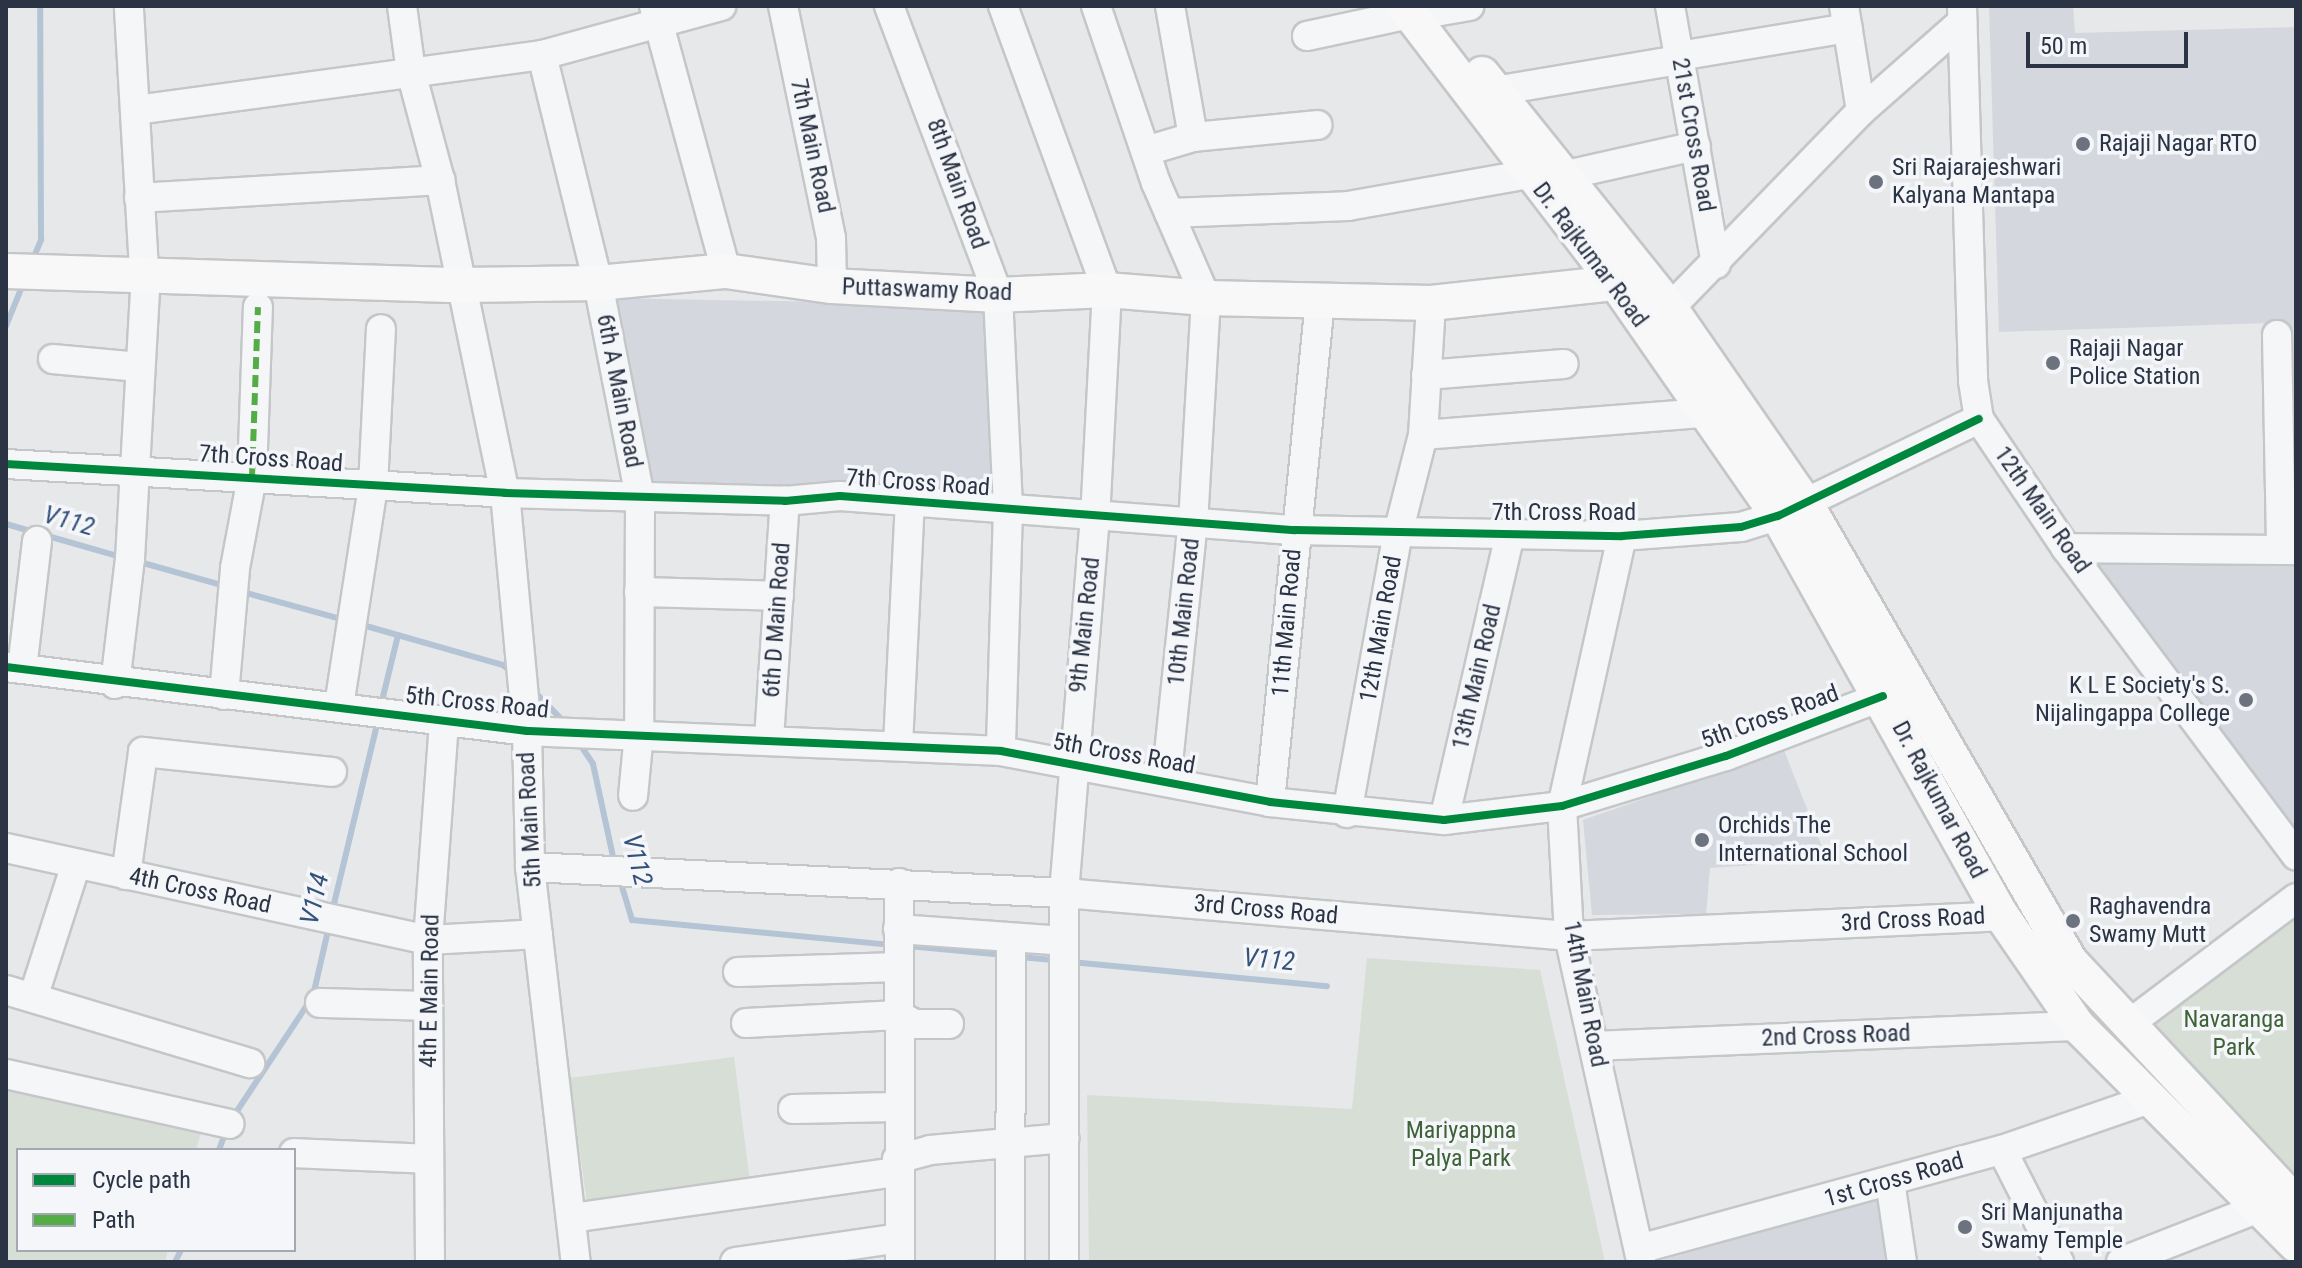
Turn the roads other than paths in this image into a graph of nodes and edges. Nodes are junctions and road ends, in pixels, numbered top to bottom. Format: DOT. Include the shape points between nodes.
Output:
graph roads {
  1 [pos="129,6"];
  2 [pos="402,6"];
  3 [pos="721,6"];
  4 [pos="783,6"];
  5 [pos="889,6"];
  6 [pos="1003,6"];
  7 [pos="1096,6"];
  8 [pos="1170,6"];
  9 [pos="1469,6"];
  10 [pos="1670,6"];
  11 [pos="1420,9"];
  12 [pos="1962,14"];
  13 [pos="657,16"];
  14 [pos="1846,17"];
  15 [pos="1307,36"];
  16 [pos="542,55"];
  17 [pos="1679,58"];
  18 [pos="411,72"];
  19 [pos="1495,91"];
  20 [pos="136,110"];
  21 [pos="1861,111"];
  22 [pos="1317,125"];
  23 [pos="1193,137"];
  24 [pos="1696,146"];
  25 [pos="1146,151"];
  26 [pos="1529,174"];
  27 [pos="1566,175"];
  28 [pos="440,180"];
  29 [pos="139,198"];
  30 [pos="1169,213"];
  31 [pos="1716,264"];
  32 [pos="726,271"];
  33 [pos="27,272"];
  34 [pos="145,276"];
  35 [pos="598,283"];
  36 [pos="1616,283"];
  37 [pos="458,285"];
  38 [pos="832,286"];
  39 [pos="1107,290"];
  40 [pos="998,295"];
  41 [pos="1206,298"];
  42 [pos="1320,301"];
  43 [pos="1431,303"];
  44 [pos="258,307"];
  45 [pos="1670,308"];
  46 [pos="381,329"];
  47 [pos="2277,335"];
  48 [pos="53,359"];
  49 [pos="1564,364"];
  50 [pos="139,367"];
  51 [pos="1426,375"];
  52 [pos="1704,413"];
  53 [pos="1979,419"];
  54 [pos="1423,435"];
  55 [pos="6,464"];
  56 [pos="132,469"];
  57 [pos="252,477"];
  58 [pos="373,486"];
  59 [pos="505,493"];
  60 [pos="640,498"];
  61 [pos="910,500"];
  62 [pos="785,501"];
  63 [pos="1008,509"];
  64 [pos="1792,511"];
  65 [pos="1095,516"];
  66 [pos="1193,521"];
  67 [pos="1295,530"];
  68 [pos="1398,533"];
  69 [pos="1510,534"];
  70 [pos="1622,536"];
  71 [pos="37,541"];
  72 [pos="2066,548"];
  73 [pos="2288,550"];
  74 [pos="639,592"];
  75 [pos="779,596"];
  76 [pos="14,668"];
  77 [pos="115,684"];
  78 [pos="224,695"];
  79 [pos="1883,696"];
  80 [pos="339,706"];
  81 [pos="444,721"];
  82 [pos="527,731"];
  83 [pos="639,733"];
  84 [pos="769,739"];
  85 [pos="898,745"];
  86 [pos="1001,751"];
  87 [pos="1071,765"];
  88 [pos="332,772"];
  89 [pos="1166,781"];
  90 [pos="633,796"];
  91 [pos="1270,802"];
  92 [pos="1562,806"];
  93 [pos="1347,813"];
  94 [pos="1444,820"];
  95 [pos="6,848"];
  96 [pos="2296,855"];
  97 [pos="76,864"];
  98 [pos="530,867"];
  99 [pos="126,875"];
  100 [pos="899,883"];
  101 [pos="1064,893"];
  102 [pos="2296,898"];
  103 [pos="2002,916"];
  104 [pos="538,934"];
  105 [pos="1569,936"];
  106 [pos="428,940"];
  107 [pos="898,947"];
  108 [pos="1011,950"];
  109 [pos="1064,954"];
  110 [pos="738,972"];
  111 [pos="19,994"];
  112 [pos="320,1003"];
  113 [pos="427,1006"];
  114 [pos="898,1015"];
  115 [pos="746,1023"];
  116 [pos="949,1024"];
  117 [pos="2129,1024"];
  118 [pos="2078,1026"];
  119 [pos="1595,1046"];
  120 [pos="250,1063"];
  121 [pos="6,1074"];
  122 [pos="2146,1100"];
  123 [pos="897,1107"];
  124 [pos="793,1109"];
  125 [pos="229,1124"];
  126 [pos="1064,1138"];
  127 [pos="1008,1143"];
  128 [pos="2002,1150"];
  129 [pos="296,1153"];
  130 [pos="429,1159"];
  131 [pos="897,1166"];
  132 [pos="1890,1181"];
  133 [pos="2296,1203"];
  134 [pos="2261,1207"];
  135 [pos="572,1218"];
  136 [pos="2296,1245"];
  137 [pos="899,1250"];
  138 [pos="1640,1255"];
  139 [pos="430,1262"];
  140 [pos="576,1262"];
  141 [pos="735,1262"];
  142 [pos="1010,1262"];
  143 [pos="1064,1262"];
  144 [pos="1902,1262"];
  145 [pos="2059,1262"];
  146 [pos="2121,1262"];
  1 -- 20 [label="street"];
  2 -- 18 [label="street, 5th Main Road"];
  3 -- 13 [label="street"];
  4 -- 38 [label="street, 7th Main Road" via="831,238"];
  5 -- 40 [label="street, 8th Main Road"];
  6 -- 39 [label="street, 9th Main Road"];
  7 -- 25 [label="street"];
  8 -- 23 [label="street"];
  9 -- 11 [label="street"];
  10 -- 17 [label="street, 21st Cross Road"];
  11 -- 15 [label="street"];
  11 -- 19 [label="main road, Dr. Rajkumar Road"];
  11 -- 26 [label="main road, Dr. Rajkumar Road"];
  12 -- 21 [label="street"];
  12 -- 53 [label="street, 12th Main Road" via="1973,381"];
  13 -- 16 [label="street"];
  13 -- 32 [label="street"];
  14 -- 17 [label="street"];
  14 -- 21 [label="street"];
  16 -- 18 [label="street"];
  16 -- 35 [label="street, 6th A Main Road"];
  17 -- 19 [label="street"];
  17 -- 24 [label="street, 21st Cross Road"];
  18 -- 20 [label="street"];
  18 -- 28 [label="street, 5th Main Road"];
  19 -- 27 [label="main road, Dr. Rajkumar Road"];
  20 -- 29 [label="street"];
  21 -- 31 [label="street"];
  22 -- 23 [label="street"];
  23 -- 25 [label="street"];
  24 -- 27 [label="street"];
  24 -- 31 [label="street, 21st Cross Road"];
  25 -- 30 [label="street"];
  26 -- 30 [label="street" via="1348,206"];
  26 -- 36 [label="main road, Dr. Rajkumar Road"];
  27 -- 45 [label="main road, Dr. Rajkumar Road"];
  28 -- 29 [label="street"];
  28 -- 37 [label="street, 5th Main Road"];
  29 -- 34 [label="street"];
  30 -- 41 [label="street"];
  31 -- 45 [label="street"];
  32 -- 35 [label="main road, Puttaswamy Road"];
  32 -- 38 [label="main road, Puttaswamy Road"];
  33 -- 34 [label="main road"];
  34 -- 37 [label="main road, Puttaswamy Road"];
  34 -- 50 [label="street"];
  35 -- 37 [label="main road, Puttaswamy Road"];
  35 -- 60 [label="street, 6th A Main Road"];
  36 -- 43 [label="main road, Puttaswamy Road"];
  36 -- 52 [label="main road, Dr. Rajkumar Road"];
  37 -- 59 [label="street, 5th Main Road"];
  38 -- 40 [label="main road, Puttaswamy Road"];
  39 -- 40 [label="main road, Puttaswamy Road"];
  39 -- 41 [label="main road, Puttaswamy Road"];
  39 -- 65 [label="street, 9th Main Road"];
  40 -- 63 [label="street, 8th Main Road"];
  41 -- 42 [label="main road, Puttaswamy Road"];
  41 -- 66 [label="street, 10th Main Road"];
  42 -- 43 [label="main road, Puttaswamy Road"];
  42 -- 67 [label="street, 11th Main Road"];
  43 -- 51 [label="street, 12th Main Road"];
  44 -- 57 [label="street"];
  45 -- 64 [label="main road, Dr. Rajkumar Road"];
  46 -- 58 [label="street"];
  47 -- 73 [label="street"];
  48 -- 50 [label="street"];
  49 -- 51 [label="street"];
  50 -- 56 [label="street"];
  51 -- 54 [label="street, 12th Main Road"];
  52 -- 54 [label="street"];
  52 -- 64 [label="main road, Dr. Rajkumar Road"];
  53 -- 64 [label="street"];
  53 -- 72 [label="street, 12th Main Road"];
  54 -- 68 [label="street, 12th Main Road"];
  55 -- 56 [label="street, 7th Cross Road"];
  56 -- 57 [label="street, 7th Cross Road"];
  56 -- 77 [label="street" via="130,559"];
  57 -- 58 [label="street, 7th Cross Road"];
  57 -- 78 [label="street" via="233,589"];
  58 -- 59 [label="street, 7th Cross Road"];
  58 -- 80 [label="street"];
  59 -- 60 [label="street, 7th Cross Road"];
  59 -- 82 [label="street, 5th Main Road"];
  60 -- 62 [label="street, 7th Cross Road"];
  60 -- 74 [label="street, 6th A Main Road"];
  61 -- 62 [label="street, 7th Cross Road" via="840,496"];
  61 -- 63 [label="street, 7th Cross Road"];
  61 -- 85 [label="street"];
  62 -- 75 [label="street, 6th D Main Road"];
  63 -- 65 [label="street, 7th Cross Road"];
  63 -- 86 [label="street, 8th Main Road"];
  64 -- 70 [label="street, 7th Cross Road" via="1741,527"];
  64 -- 79 [label="main road, Dr. Rajkumar Road"];
  64 -- 117 [label="main road, Dr. Rajkumar Road" via="2070,961"];
  65 -- 66 [label="street, 7th Cross Road"];
  65 -- 87 [label="street, 9th Main Road"];
  66 -- 67 [label="street, 7th Cross Road"];
  66 -- 89 [label="street, 10th Main Road"];
  67 -- 68 [label="street, 7th Cross Road"];
  67 -- 91 [label="street, 11th Main Road"];
  68 -- 69 [label="street, 7th Cross Road"];
  68 -- 93 [label="street, 12th Main Road"];
  69 -- 70 [label="street, 7th Cross Road"];
  69 -- 94 [label="street, 13th Main Road"];
  70 -- 92 [label="street, 14th Main Road"];
  71 -- 76 [label="street"];
  72 -- 73 [label="street"];
  72 -- 96 [label="street, 12th Main Road"];
  74 -- 75 [label="street"];
  74 -- 83 [label="street, 6th A Main Road"];
  75 -- 84 [label="street, 6th D Main Road"];
  76 -- 77 [label="street, 5th Cross Road"];
  77 -- 78 [label="street, 5th Cross Road"];
  78 -- 80 [label="street, 5th Cross Road"];
  79 -- 92 [label="street, 5th Cross Road" via="1726,756"];
  79 -- 103 [label="main road, Dr. Rajkumar Road"];
  80 -- 81 [label="street, 5th Cross Road"];
  81 -- 82 [label="street, 5th Cross Road"];
  81 -- 106 [label="street, 4th E Main Road"];
  82 -- 83 [label="street, 5th Cross Road"];
  82 -- 98 [label="street, 5th Main Road"];
  83 -- 84 [label="street, 5th Cross Road"];
  83 -- 90 [label="street, 6th A Main Road"];
  84 -- 85 [label="street, 5th Cross Road"];
  85 -- 86 [label="street, 5th Cross Road"];
  86 -- 87 [label="street, 5th Cross Road"];
  87 -- 89 [label="street, 5th Cross Road"];
  87 -- 101 [label="street, 9th Main Road"];
  88 -- 99 [label="street" via="143,752"];
  89 -- 91 [label="street, 5th Cross Road"];
  91 -- 93 [label="street, 5th Cross Road"];
  92 -- 94 [label="street, 5th Cross Road"];
  92 -- 105 [label="street, 14th Main Road"];
  93 -- 94 [label="street, 5th Cross Road"];
  95 -- 97 [label="street, 4th Cross Road"];
  97 -- 99 [label="street, 4th Cross Road"];
  97 -- 111 [label="street"];
  98 -- 100 [label="street, 3rd Cross Road"];
  98 -- 104 [label="street, 5th Main Road"];
  99 -- 106 [label="street, 4th Cross Road"];
  100 -- 101 [label="street, 3rd Cross Road"];
  100 -- 107 [label="street"];
  101 -- 105 [label="street, 3rd Cross Road"];
  101 -- 109 [label="street, 9th Main Road"];
  102 -- 117 [label="street"];
  103 -- 105 [label="street, 3rd Cross Road"];
  103 -- 118 [label="main road, Dr. Rajkumar Road"];
  104 -- 106 [label="street, 4th Cross Road"];
  104 -- 135 [label="street, 5th Main Road"];
  105 -- 119 [label="street, 14th Main Road"];
  106 -- 113 [label="street, 4th E Main Road"];
  107 -- 108 [label="street"];
  107 -- 110 [label="street"];
  107 -- 114 [label="street"];
  108 -- 109 [label="street"];
  108 -- 127 [label="street"];
  109 -- 126 [label="street, 9th Main Road"];
  111 -- 120 [label="street"];
  112 -- 113 [label="street"];
  113 -- 130 [label="street, 4th E Main Road"];
  114 -- 115 [label="street"];
  114 -- 116 [label="street" via="915,1024"];
  114 -- 123 [label="street"];
  117 -- 133 [label="main road, Dr. Rajkumar Road"];
  118 -- 119 [label="street, 2nd Cross Road"];
  118 -- 122 [label="main road, Dr. Rajkumar Road"];
  119 -- 138 [label="street, 14th Main Road"];
  121 -- 125 [label="street"];
  122 -- 128 [label="street, 1st Cross Road"];
  122 -- 134 [label="main road, Dr. Rajkumar Road"];
  123 -- 124 [label="street"];
  123 -- 131 [label="street"];
  126 -- 127 [label="street"];
  126 -- 143 [label="street, 9th Main Road"];
  127 -- 131 [label="street" via="930,1150"];
  127 -- 142 [label="street"];
  128 -- 132 [label="street, 1st Cross Road"];
  128 -- 145 [label="street"];
  129 -- 130 [label="street"];
  130 -- 139 [label="street, 4th E Main Road"];
  131 -- 135 [label="street"];
  131 -- 137 [label="street"];
  132 -- 138 [label="street, 1st Cross Road"];
  132 -- 144 [label="street"];
  134 -- 136 [label="main road, Dr. Rajkumar Road"];
  134 -- 146 [label="street"];
  135 -- 140 [label="street, 5th Main Road"];
  137 -- 141 [label="street"];
}
